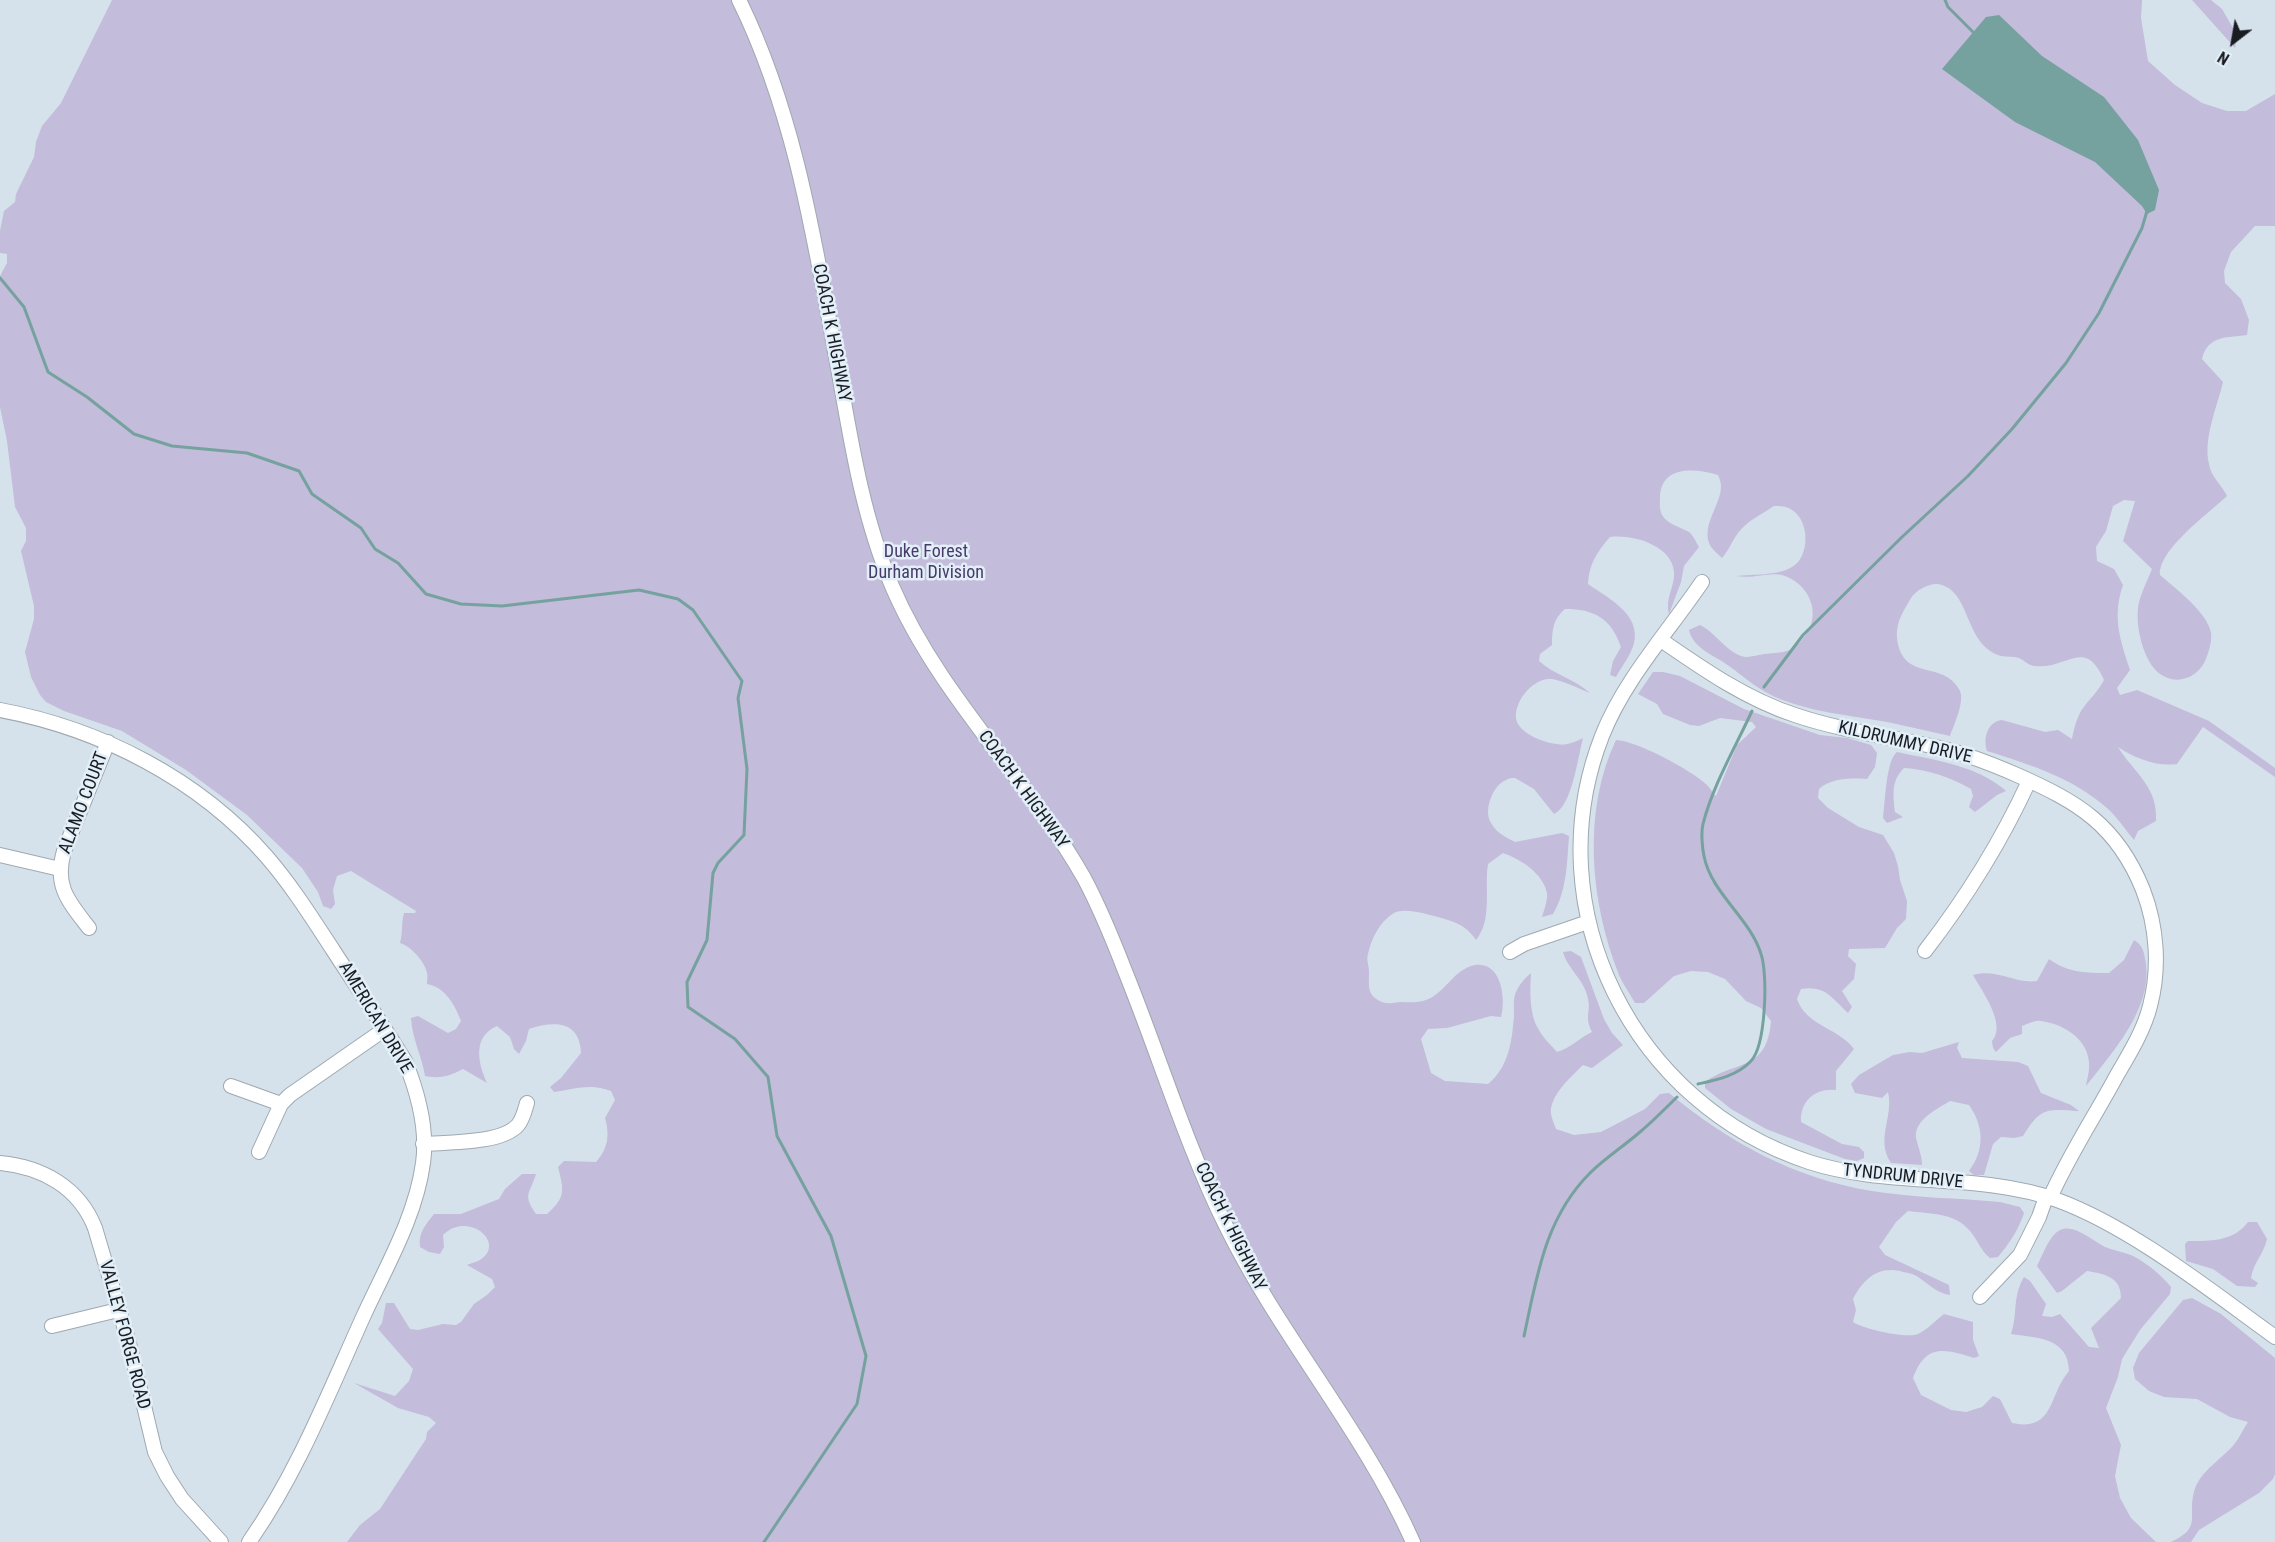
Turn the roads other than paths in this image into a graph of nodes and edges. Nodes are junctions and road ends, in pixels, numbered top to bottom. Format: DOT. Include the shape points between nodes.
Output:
graph roads {
  1 [pos="739,0"];
  2 [pos="1702,582"];
  3 [pos="1661,640"];
  4 [pos="0,710"];
  5 [pos="108,742"];
  6 [pos="2029,781"];
  7 [pos="0,855"];
  8 [pos="60,869"];
  9 [pos="1588,922"];
  10 [pos="89,928"];
  11 [pos="1924,951"];
  12 [pos="1510,952"];
  13 [pos="385,1029"];
  14 [pos="231,1086"];
  15 [pos="527,1103"];
  16 [pos="281,1104"];
  17 [pos="423,1144"];
  18 [pos="259,1152"];
  19 [pos="0,1163"];
  20 [pos="2048,1197"];
  21 [pos="1980,1297"];
  22 [pos="118,1310"];
  23 [pos="52,1326"];
  24 [pos="2275,1337"];
  25 [pos="221,1542"];
  26 [pos="249,1542"];
  27 [pos="1413,1542"];
  1 -- 27 [label="street, COACH K HIGHWAY" via="763,51 789,129 850,435 890,583 926,652 1046,817 1085,880 1111,935 1202,1172 1232,1237 1262,1294 1384,1484"];
  2 -- 3 [label="street, TYNDRUM DRIVE"];
  3 -- 6 [label="street, KILDRUMMY DRIVE" via="1721,681 1779,709 1831,725 1956,752"];
  3 -- 9 [label="street, TYNDRUM DRIVE" via="1624,693 1596,752 1582,830 1582,877"];
  4 -- 5 [label="street, AMERICAN DRIVE"];
  5 -- 8 [label="street, ALAMO COURT"];
  5 -- 13 [label="street, AMERICAN DRIVE" via="200,796 265,856 299,898"];
  6 -- 11 [label="street" via="1976,880"];
  6 -- 20 [label="street, KILDRUMMY DRIVE" via="2085,811 2118,844 2142,888 2155,940 2155,980 2148,1014"];
  7 -- 8 [label="street"];
  8 -- 10 [label="street, ALAMO COURT" via="64,893"];
  9 -- 12 [label="street"];
  9 -- 20 [label="street, TYNDRUM DRIVE" via="1612,991 1642,1041 1692,1095 1736,1127 1792,1156 1850,1173 1991,1186"];
  13 -- 16 [label="street" via="309,1080"];
  13 -- 17 [label="street, AMERICAN DRIVE" via="415,1086"];
  14 -- 16 [label="street"];
  15 -- 17 [label="street" via="521,1122 507,1132 488,1138"];
  16 -- 18 [label="street"];
  17 -- 26 [label="street, AMERICAN DRIVE" via="422,1171 395,1247 304,1447"];
  19 -- 22 [label="street, VALLEY FORGE ROAD" via="46,1174 87,1209"];
  20 -- 21 [label="street, KILDRUMMY DRIVE" via="2020,1255"];
  20 -- 24 [label="street, TYNDRUM DRIVE" via="2082,1210 2135,1240"];
  22 -- 23 [label="street"];
  22 -- 25 [label="street, VALLEY FORGE ROAD" via="158,1458 182,1499"];
}
